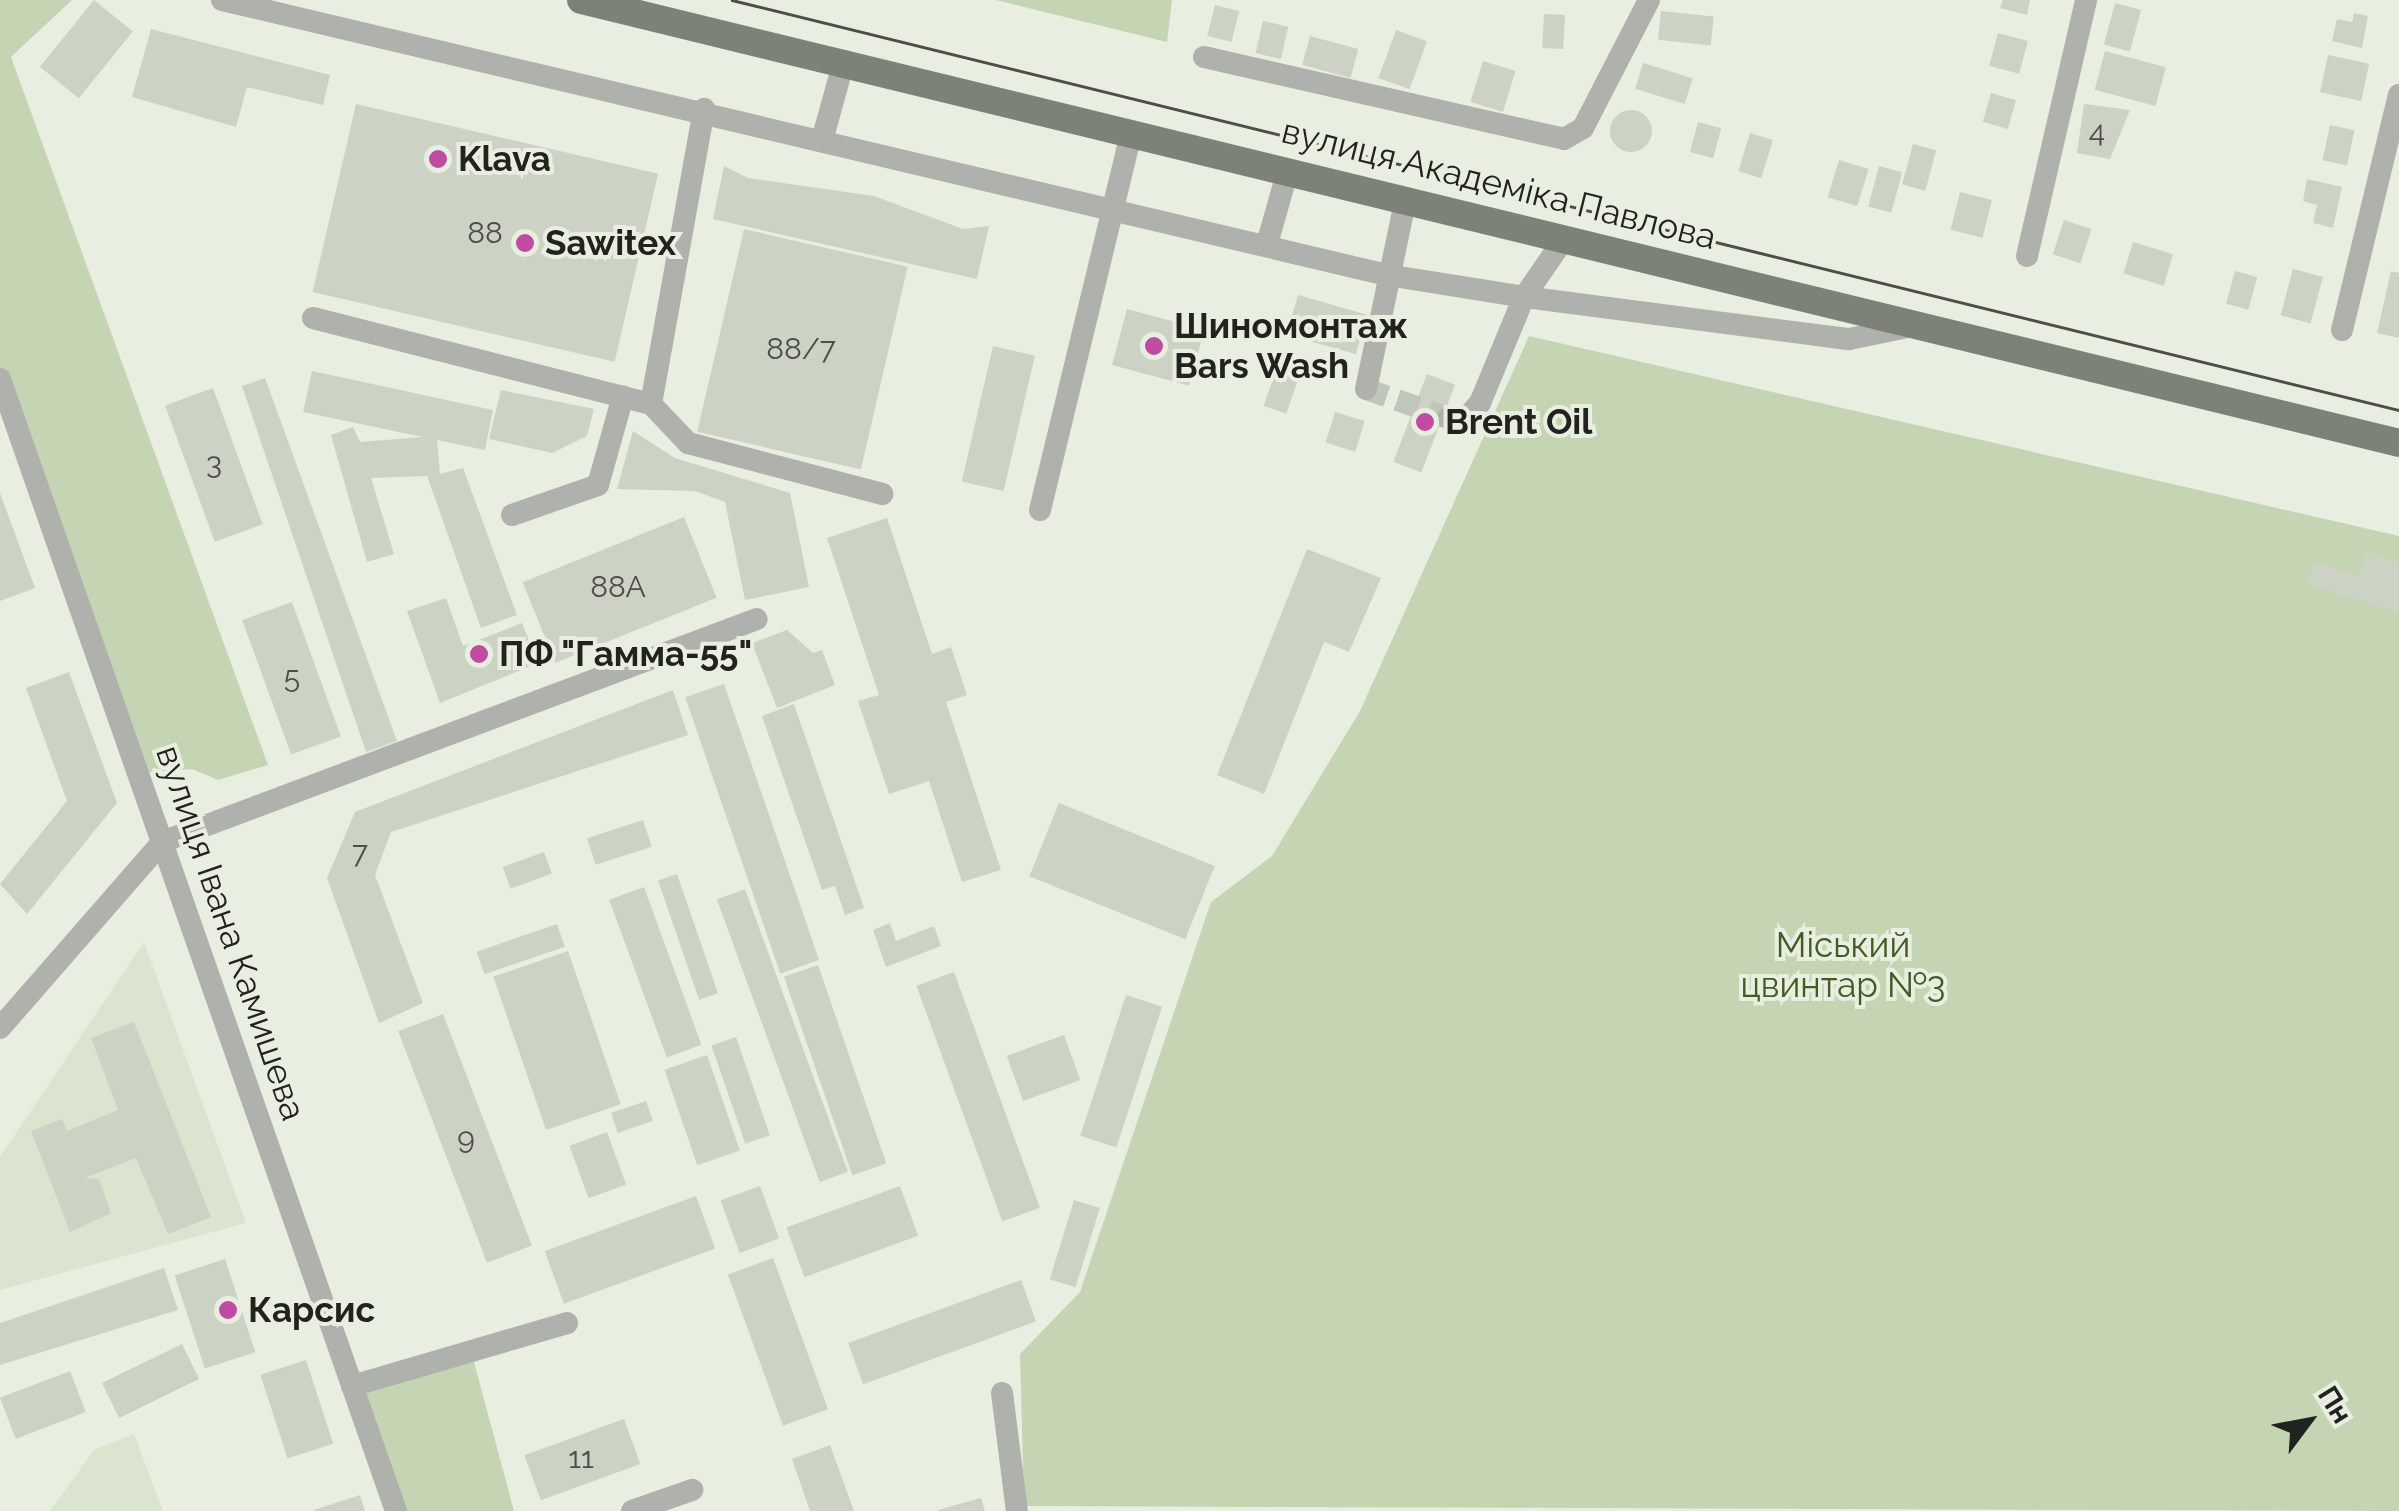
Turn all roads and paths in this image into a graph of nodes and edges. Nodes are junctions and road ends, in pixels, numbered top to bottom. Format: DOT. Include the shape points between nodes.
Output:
graph roads {
  1 [pos="581,0"];
  2 [pos="1649,0"];
  3 [pos="2086,0"];
  4 [pos="233,1"];
  5 [pos="1204,57"];
  6 [pos="844,61"];
  7 [pos="2399,95"];
  8 [pos="704,109"];
  9 [pos="1131,133"];
  10 [pos="823,137"];
  11 [pos="1288,170"];
  12 [pos="1406,198"];
  13 [pos="1114,208"];
  14 [pos="1564,240"];
  15 [pos="1268,244"];
  16 [pos="2028,256"];
  17 [pos="1387,275"];
  18 [pos="1524,297"];
  19 [pos="313,318"];
  20 [pos="1918,325"];
  21 [pos="2342,330"];
  22 [pos="0,379"];
  23 [pos="1366,389"];
  24 [pos="623,396"];
  25 [pos="650,404"];
  26 [pos="1448,418"];
  27 [pos="2399,443"];
  28 [pos="882,494"];
  29 [pos="1040,510"];
  30 [pos="512,516"];
  31 [pos="757,619"];
  32 [pos="162,842"];
  33 [pos="0,1028"];
  34 [pos="567,1323"];
  35 [pos="352,1386"];
  36 [pos="1002,1394"];
  37 [pos="692,1490"];
  38 [pos="396,1511"];
  39 [pos="632,1511"];
  40 [pos="1017,1511"];
  1 -- 6 [label="main road, вулиця Академіка Павлова"];
  2 -- 5 [label="street" via="1583,128 1564,138"];
  3 -- 16 [label="street"];
  4 -- 8 [label="street"];
  6 -- 9 [label="main road, вулиця Академіка Павлова"];
  6 -- 10 [label="street"];
  7 -- 21 [label="street"];
  8 -- 10 [label="street"];
  8 -- 25 [label="street"];
  9 -- 11 [label="main road, вулиця Академіка Павлова"];
  9 -- 13 [label="street"];
  10 -- 13 [label="street"];
  11 -- 12 [label="main road, вулиця Академіка Павлова"];
  11 -- 15 [label="street"];
  12 -- 14 [label="main road, вулиця Академіка Павлова"];
  12 -- 17 [label="street"];
  13 -- 15 [label="street"];
  13 -- 29 [label="street"];
  14 -- 18 [label="street"];
  14 -- 20 [label="main road, вулиця Академіка Павлова"];
  15 -- 17 [label="street"];
  17 -- 18 [label="street"];
  17 -- 23 [label="street"];
  18 -- 20 [label="street" via="1850,339"];
  18 -- 26 [label="street" via="1480,403 1467,417"];
  19 -- 24 [label="street"];
  20 -- 27 [label="main road, вулиця Академіка Павлова"];
  22 -- 32 [label="street, вулиця Івана Камишева"];
  24 -- 25 [label="street"];
  24 -- 30 [label="street" via="598,485"];
  25 -- 28 [label="street" via="688,443"];
  31 -- 32 [label="street"];
  32 -- 33 [label="street"];
  32 -- 35 [label="street, вулиця Івана Камишева"];
  34 -- 35 [label="street"];
  35 -- 38 [label="street, вулиця Івана Камишева"];
  36 -- 40 [label="street"];
  37 -- 39 [label="street"];
}
